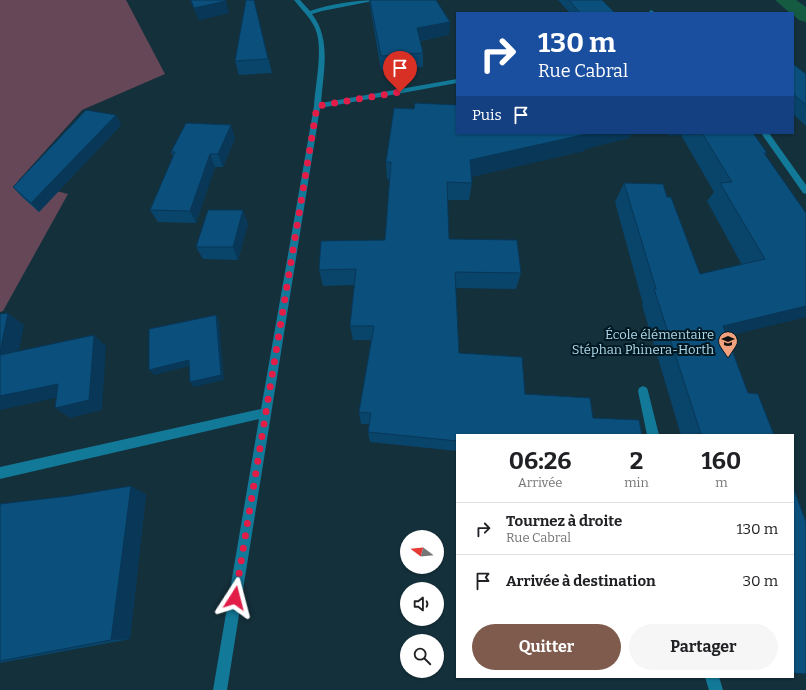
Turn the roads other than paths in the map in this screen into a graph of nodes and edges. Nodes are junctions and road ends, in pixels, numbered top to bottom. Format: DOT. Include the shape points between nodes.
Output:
graph roads {
  1 [pos="297,0"];
  2 [pos="375,0"];
  3 [pos="309,12"];
  4 [pos="456,81"];
  5 [pos="317,106"];
  6 [pos="766,134"];
  7 [pos="806,191"];
  8 [pos="643,391"];
  9 [pos="265,413"];
  10 [pos="653,434"];
  11 [pos="0,473"];
  12 [pos="712,678"];
  13 [pos="220,690"];
  14 [pos="716,690"];
  1 -- 3 [label="street"];
  2 -- 3 [label="street"];
  3 -- 5 [label="street" via="320,31 321,64"];
  4 -- 5 [label="street"];
  5 -- 9 [label="street"];
  6 -- 7 [label="street"];
  8 -- 10 [label="street"];
  9 -- 11 [label="street"];
  9 -- 13 [label="street"];
  12 -- 14 [label="street"];
}
